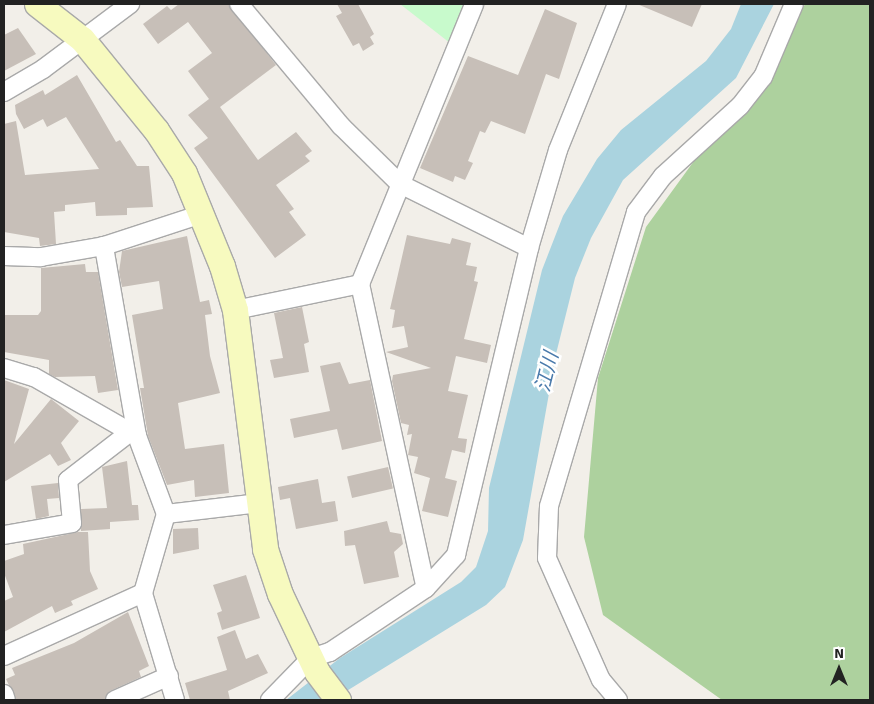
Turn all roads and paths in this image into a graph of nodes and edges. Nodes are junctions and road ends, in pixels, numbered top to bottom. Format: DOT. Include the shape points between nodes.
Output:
graph roads {
  1 [pos="37,4"];
  2 [pos="130,4"];
  3 [pos="239,4"];
  4 [pos="474,4"];
  5 [pos="617,4"];
  6 [pos="794,4"];
  7 [pos="82,40"];
  8 [pos="4,92"];
  9 [pos="400,184"];
  10 [pos="202,214"];
  11 [pos="104,246"];
  12 [pos="529,248"];
  13 [pos="4,256"];
  14 [pos="360,284"];
  15 [pos="235,310"];
  16 [pos="4,368"];
  17 [pos="134,434"];
  18 [pos="259,504"];
  19 [pos="166,514"];
  20 [pos="4,535"];
  21 [pos="426,588"];
  22 [pos="143,593"];
  23 [pos="4,656"];
  24 [pos="314,665"];
  25 [pos="169,676"];
  26 [pos="4,694"];
  27 [pos="6,700"];
  28 [pos="115,700"];
  29 [pos="175,700"];
  30 [pos="270,700"];
  31 [pos="338,700"];
  32 [pos="618,700"];
  1 -- 7 [label="street"];
  2 -- 7 [label="street"];
  3 -- 9 [label="street" via="341,126"];
  4 -- 9 [label="street"];
  5 -- 12 [label="street" via="558,150"];
  6 -- 32 [label="street" via="763,77 740,106 663,176 636,212 549,506 547,558 601,680"];
  7 -- 8 [label="street"];
  7 -- 10 [label="street" via="156,130 184,173"];
  9 -- 12 [label="street"];
  9 -- 14 [label="street"];
  10 -- 11 [label="street"];
  10 -- 15 [label="street"];
  11 -- 13 [label="street" via="42,256"];
  11 -- 17 [label="street"];
  12 -- 21 [label="street" via="456,554"];
  14 -- 15 [label="street"];
  14 -- 21 [label="street"];
  15 -- 18 [label="street"];
  16 -- 17 [label="street" via="34,377"];
  17 -- 19 [label="street"];
  17 -- 20 [label="street" via="68,480 72,523"];
  18 -- 19 [label="street"];
  18 -- 24 [label="street" via="265,550 277,585"];
  19 -- 22 [label="street"];
  21 -- 24 [label="street"];
  22 -- 23 [label="street"];
  22 -- 25 [label="street"];
  24 -- 30 [label="street"];
  24 -- 31 [label="street"];
  25 -- 28 [label="street"];
  25 -- 29 [label="street"];
  26 -- 27 [label="street"];
}
